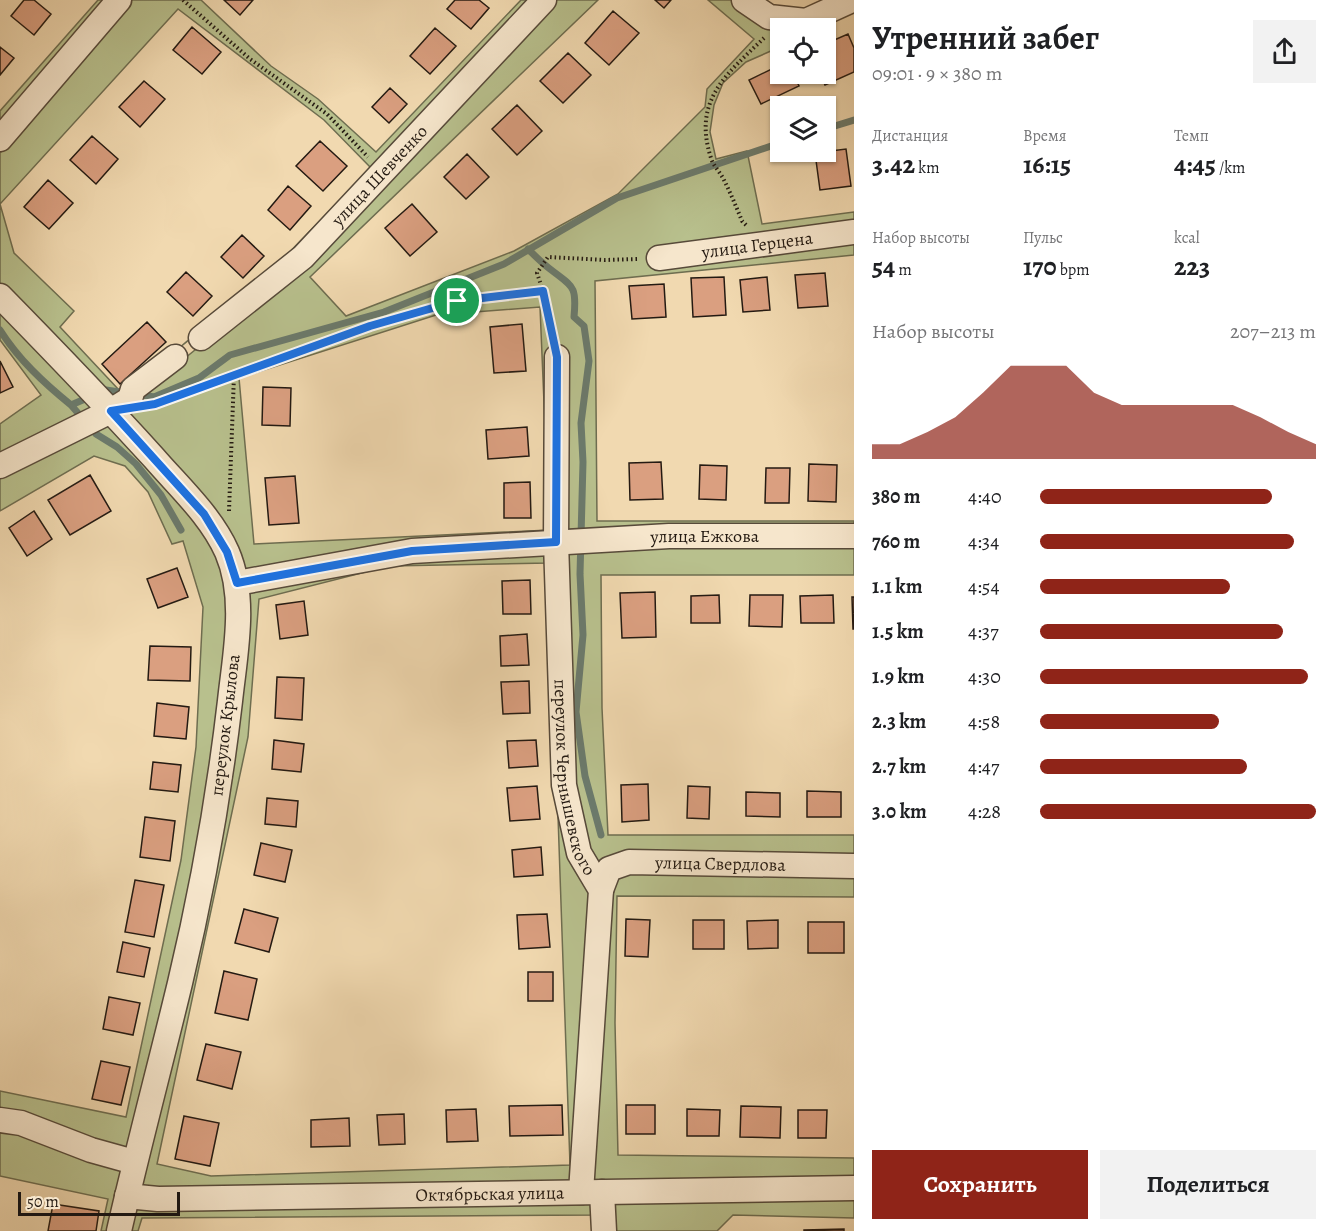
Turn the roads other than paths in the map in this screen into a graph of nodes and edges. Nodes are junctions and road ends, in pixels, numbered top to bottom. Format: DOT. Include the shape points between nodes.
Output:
graph roads {
  1 [pos="119,0"];
  2 [pos="544,0"];
  3 [pos="744,0"];
  4 [pos="852,0"];
  5 [pos="0,139"];
  6 [pos="854,232"];
  7 [pos="659,258"];
  8 [pos="0,296"];
  9 [pos="201,338"];
  10 [pos="175,357"];
  11 [pos="557,357"];
  12 [pos="101,401"];
  13 [pos="0,466"];
  14 [pos="854,536"];
  15 [pos="556,542"];
  16 [pos="237,583"];
  17 [pos="854,866"];
  18 [pos="601,890"];
  19 [pos="0,1120"];
  20 [pos="134,1162"];
  21 [pos="854,1188"];
  22 [pos="592,1192"];
  23 [pos="127,1196"];
  24 [pos="119,1231"];
  25 [pos="604,1231"];
  1 -- 5 [label="street"];
  2 -- 9 [label="street, улица Шевченко" via="303,257"];
  3 -- 4 [label="street" via="769,17 806,21"];
  6 -- 7 [label="street, улица Герцена"];
  8 -- 12 [label="street, переулок Крылова"];
  10 -- 12 [label="street" via="133,389 130,399"];
  11 -- 15 [label="street, переулок Чернышевского"];
  12 -- 13 [label="street"];
  12 -- 16 [label="street, переулок Крылова" via="204,514 227,552"];
  14 -- 15 [label="street, улица Ежкова" via="669,536"];
  15 -- 16 [label="street, улица Ежкова" via="412,551"];
  15 -- 18 [label="street, переулок Чернышевского" via="564,785 579,853"];
  16 -- 20 [label="street, переулок Крылова" via="238,617 229,711 201,883"];
  17 -- 18 [label="street, улица Свердлова" via="629,862 609,869"];
  18 -- 22 [label="street, переулок Чернышевского"];
  19 -- 20 [label="street" via="21,1123"];
  20 -- 23 [label="street, переулок Крылова"];
  21 -- 22 [label="street, Октябрьская улица"];
  22 -- 23 [label="street, Октябрьская улица" via="158,1199"];
  22 -- 25 [label="street, переулок Чернышевского"];
  23 -- 24 [label="street, переулок Крылова"];
}
